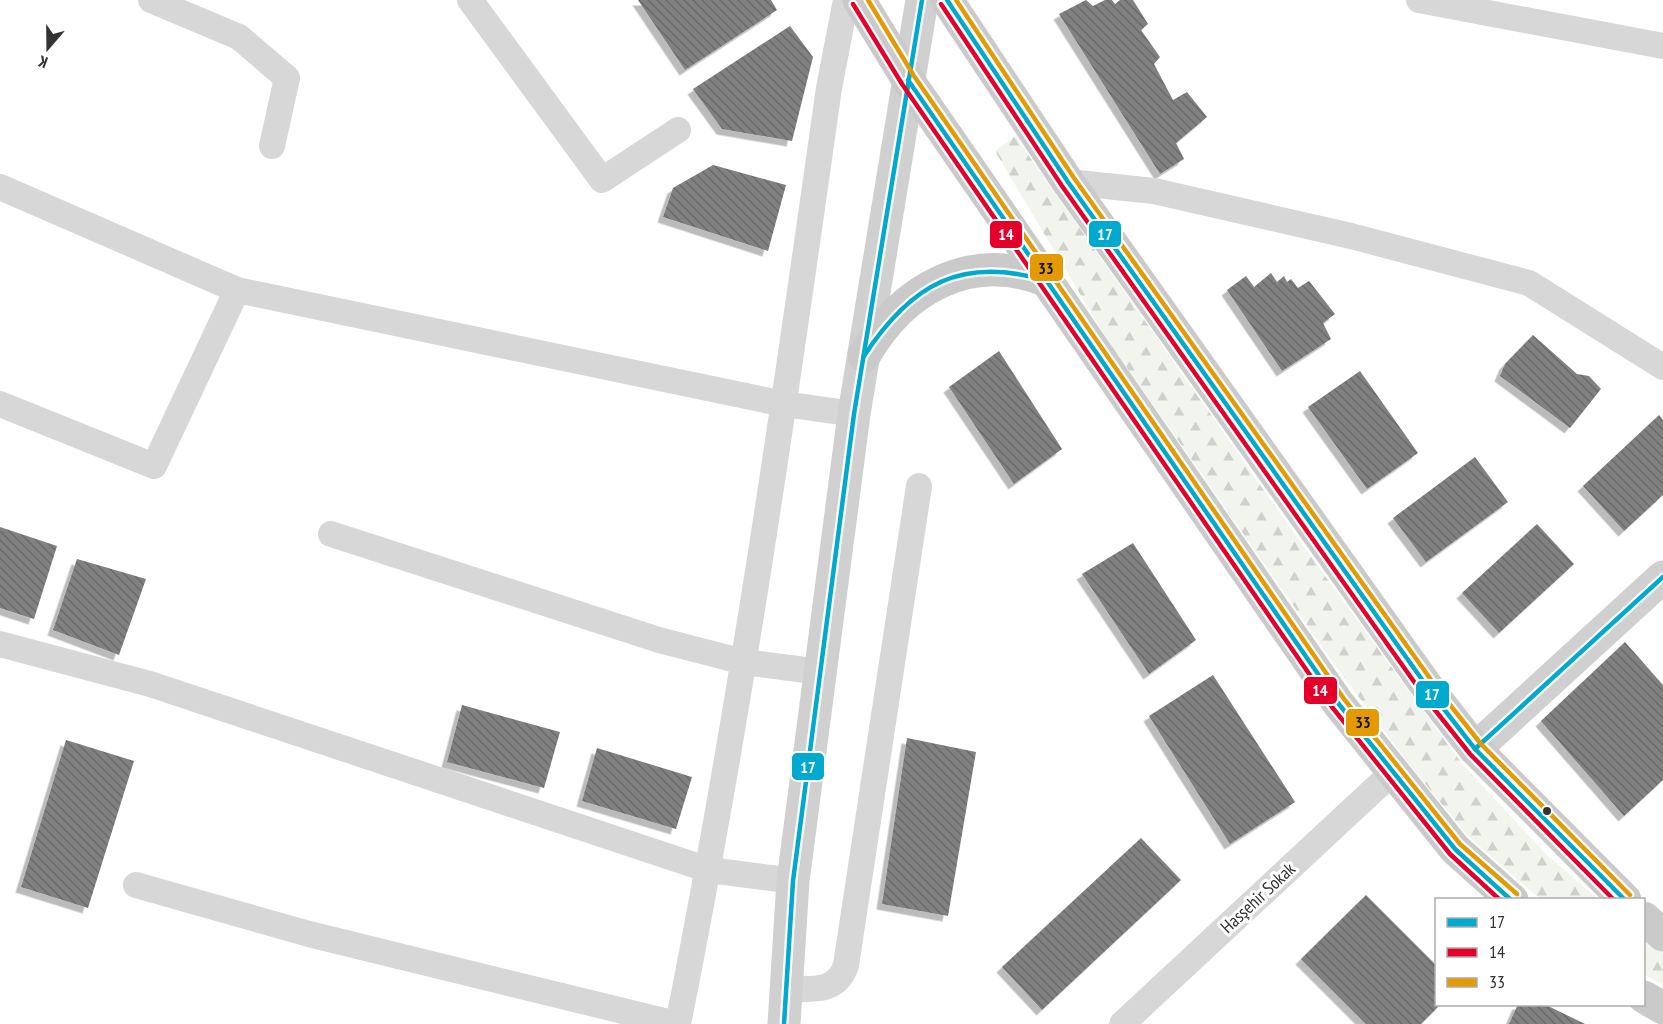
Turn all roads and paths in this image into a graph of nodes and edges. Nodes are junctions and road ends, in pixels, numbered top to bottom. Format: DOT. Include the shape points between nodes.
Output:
graph roads {
  1 [pos="152,0"];
  2 [pos="470,0"];
  3 [pos="846,0"];
  4 [pos="859,0"];
  5 [pos="922,0"];
  6 [pos="947,0"];
  7 [pos="1419,0"];
  8 [pos="1663,46"];
  9 [pos="908,80"];
  10 [pos="678,130"];
  11 [pos="272,146"];
  12 [pos="1068,182"];
  13 [pos="0,187"];
  14 [pos="1047,281"];
  15 [pos="237,290"];
  16 [pos="864,356"];
  17 [pos="1663,367"];
  18 [pos="0,404"];
  19 [pos="784,404"];
  20 [pos="854,414"];
  21 [pos="919,486"];
  22 [pos="330,534"];
  23 [pos="1663,577"];
  24 [pos="0,644"];
  25 [pos="744,662"];
  26 [pos="821,672"];
  27 [pos="1475,748"];
  28 [pos="1393,772"];
  29 [pos="709,870"];
  30 [pos="793,881"];
  31 [pos="136,885"];
  32 [pos="1510,898"];
  33 [pos="1623,898"];
  34 [pos="1645,919"];
  35 [pos="1663,935"];
  36 [pos="788,989"];
  37 [pos="1645,998"];
  38 [pos="1663,1008"];
  39 [pos="677,1024"];
  40 [pos="784,1024"];
  41 [pos="1122,1024"];
  1 -- 11 [label="street" via="239,37 287,78"];
  2 -- 10 [label="street" via="602,180"];
  3 -- 19 [label="street" via="829,88"];
  4 -- 9 [label="main road"];
  5 -- 9 [label="main road"];
  6 -- 12 [label="main road"];
  7 -- 8 [label="street"];
  9 -- 14 [label="main road"];
  9 -- 16 [label="main road"];
  12 -- 17 [label="street" via="1154,191 1529,283"];
  12 -- 27 [label="main road" via="1426,686"];
  13 -- 15 [label="street"];
  14 -- 16 [label="main road" via="998,268 947,279 930,286 902,307 873,339"];
  14 -- 28 [label="main road" via="1338,703"];
  15 -- 18 [label="street" via="154,466"];
  15 -- 19 [label="street"];
  16 -- 20 [label="main road"];
  19 -- 20 [label="street"];
  19 -- 25 [label="street"];
  20 -- 26 [label="main road"];
  21 -- 36 [label="street" via="846,965 832,986"];
  22 -- 25 [label="street" via="659,640"];
  23 -- 27 [label="main road"];
  24 -- 29 [label="street" via="150,684"];
  25 -- 26 [label="street"];
  25 -- 29 [label="street"];
  26 -- 30 [label="main road"];
  27 -- 33 [label="main road"];
  28 -- 32 [label="main road" via="1455,849"];
  28 -- 41 [label="street, Hasşehir Sokak"];
  29 -- 30 [label="street"];
  29 -- 39 [label="street"];
  30 -- 36 [label="main road"];
  31 -- 39 [label="street" via="309,934"];
  34 -- 35 [label="main road"];
  36 -- 40 [label="main road"];
  37 -- 38 [label="main road"];
}
